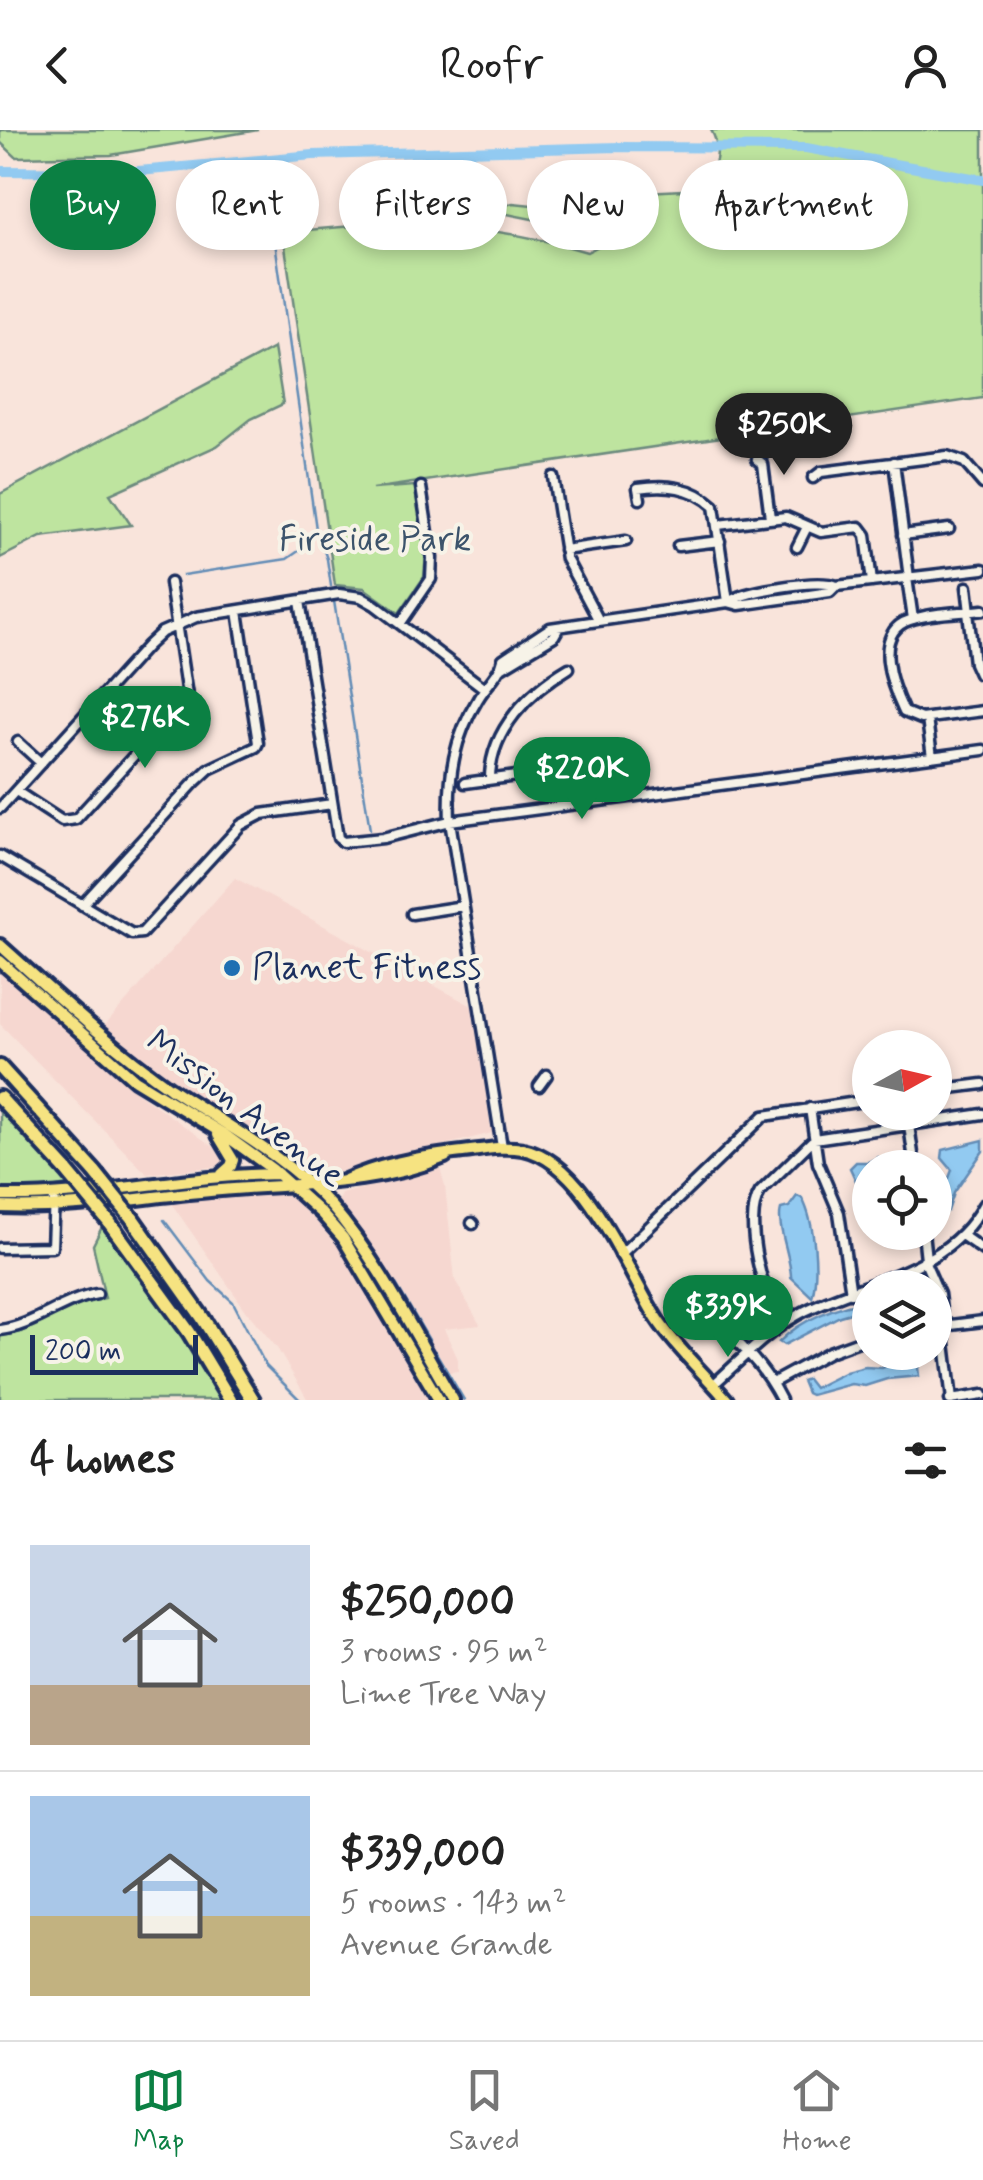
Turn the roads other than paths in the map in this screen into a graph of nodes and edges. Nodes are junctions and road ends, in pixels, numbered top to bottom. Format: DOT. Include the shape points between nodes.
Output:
graph roads {
  1 [pos="757,459"];
  2 [pos="894,462"];
  3 [pos="554,477"];
  4 [pos="822,484"];
  5 [pos="983,484"];
  6 [pos="420,488"];
  7 [pos="640,499"];
  8 [pos="770,518"];
  9 [pos="718,525"];
  10 [pos="806,527"];
  11 [pos="949,529"];
  12 [pos="903,535"];
  13 [pos="626,541"];
  14 [pos="720,541"];
  15 [pos="678,546"];
  16 [pos="796,546"];
  17 [pos="564,550"];
  18 [pos="983,569"];
  19 [pos="908,578"];
  20 [pos="872,582"];
  21 [pos="170,583"];
  22 [pos="967,587"];
  23 [pos="300,601"];
  24 [pos="728,602"];
  25 [pos="238,610"];
  26 [pos="983,610"];
  27 [pos="969,612"];
  28 [pos="598,619"];
  29 [pos="913,619"];
  30 [pos="177,624"];
  31 [pos="400,624"];
  32 [pos="979,662"];
  33 [pos="569,668"];
  34 [pos="979,674"];
  35 [pos="484,688"];
  36 [pos="983,712"];
  37 [pos="927,719"];
  38 [pos="18,742"];
  39 [pos="983,750"];
  40 [pos="932,757"];
  41 [pos="41,763"];
  42 [pos="582,767"];
  43 [pos="490,778"];
  44 [pos="464,782"];
  45 [pos="16,791"];
  46 [pos="332,804"];
  47 [pos="0,808"];
  48 [pos="450,821"];
  49 [pos="0,856"];
  50 [pos="82,905"];
  51 [pos="464,906"];
  52 [pos="412,914"];
  53 [pos="0,945"];
  54 [pos="0,962"];
  55 [pos="44,992"];
  56 [pos="94,1046"];
  57 [pos="134,1060"];
  58 [pos="0,1068"];
  59 [pos="547,1075"];
  60 [pos="135,1080"];
  61 [pos="983,1084"];
  62 [pos="539,1086"];
  63 [pos="170,1087"];
  64 [pos="952,1088"];
  65 [pos="0,1098"];
  66 [pos="852,1104"];
  67 [pos="810,1112"];
  68 [pos="983,1114"];
  69 [pos="206,1118"];
  70 [pos="952,1119"];
  71 [pos="873,1130"];
  72 [pos="814,1138"];
  73 [pos="502,1147"];
  74 [pos="456,1153"];
  75 [pos="402,1166"];
  76 [pos="277,1174"];
  77 [pos="216,1177"];
  78 [pos="344,1180"];
  79 [pos="308,1184"];
  80 [pos="291,1186"];
  81 [pos="0,1196"];
  82 [pos="55,1201"];
  83 [pos="983,1206"];
  84 [pos="0,1207"];
  85 [pos="963,1236"];
  86 [pos="0,1248"];
  87 [pos="924,1250"];
  88 [pos="983,1250"];
  89 [pos="620,1255"];
  90 [pos="925,1259"];
  91 [pos="929,1270"];
  92 [pos="850,1293"];
  93 [pos="98,1294"];
  94 [pos="702,1308"];
  95 [pos="983,1321"];
  96 [pos="782,1325"];
  97 [pos="952,1325"];
  98 [pos="0,1330"];
  99 [pos="852,1344"];
  100 [pos="748,1354"];
  101 [pos="946,1370"];
  102 [pos="772,1382"];
  103 [pos="714,1384"];
  104 [pos="983,1395"];
  105 [pos="230,1400"];
  106 [pos="253,1400"];
  107 [pos="440,1400"];
  108 [pos="454,1400"];
  109 [pos="728,1400"];
  110 [pos="781,1400"];
  111 [pos="951,1400"];
  1 -- 8 [label="street"];
  2 -- 4 [label="street" via="817,475"];
  2 -- 5 [label="street" via="954,456"];
  2 -- 12 [label="street"];
  3 -- 17 [label="street"];
  6 -- 31 [label="street" via="430,579"];
  7 -- 9 [label="street" via="638,488 678,487 714,506"];
  8 -- 9 [label="street"];
  8 -- 10 [label="street"];
  9 -- 14 [label="street"];
  10 -- 16 [label="street"];
  10 -- 20 [label="street" via="860,528"];
  11 -- 12 [label="street"];
  12 -- 19 [label="street"];
  13 -- 17 [label="street"];
  14 -- 15 [label="street"];
  14 -- 24 [label="street"];
  17 -- 28 [label="street"];
  18 -- 19 [label="street"];
  19 -- 20 [label="street"];
  19 -- 29 [label="street"];
  20 -- 24 [label="street" via="828,582"];
  21 -- 30 [label="street"];
  22 -- 27 [label="street"];
  23 -- 25 [label="street"];
  23 -- 31 [label="street" via="360,597"];
  23 -- 46 [label="street"];
  24 -- 28 [label="street"];
  25 -- 30 [label="street"];
  25 -- 50 [label="street" via="256,748 209,769"];
  26 -- 27 [label="street"];
  27 -- 29 [label="street"];
  27 -- 32 [label="street"];
  28 -- 35 [label="street" via="558,629 501,668"];
  29 -- 37 [label="street" via="893,633 886,662 904,712"];
  30 -- 41 [label="street" via="147,646"];
  30 -- 45 [label="street" via="186,710 160,727 76,819 62,822"];
  31 -- 35 [label="street"];
  32 -- 34 [label="street"];
  33 -- 43 [label="street" via="516,710 496,746"];
  35 -- 48 [label="street" via="455,751"];
  36 -- 37 [label="street"];
  37 -- 40 [label="street"];
  38 -- 41 [label="street"];
  39 -- 40 [label="street"];
  40 -- 48 [label="street"];
  41 -- 45 [label="street"];
  42 -- 43 [label="street"];
  43 -- 44 [label="street"];
  45 -- 47 [label="street"];
  46 -- 48 [label="street" via="343,842"];
  46 -- 50 [label="street" via="254,816 142,933 132,934"];
  48 -- 51 [label="street"];
  49 -- 50 [label="street"];
  51 -- 52 [label="street"];
  51 -- 73 [label="street"];
  53 -- 55 [label="main road, Mission Avenue"];
  54 -- 55 [label="main road"];
  55 -- 56 [label="main road, Mission Avenue"];
  55 -- 57 [label="main road, Mission Avenue"];
  56 -- 57 [label="main road" via="126,1064"];
  56 -- 60 [label="main road, Mission Avenue"];
  57 -- 63 [label="main road, Mission Avenue"];
  58 -- 106 [label="highway, bridge" via="132,1218"];
  59 -- 62 [label="street"];
  60 -- 63 [label="main road" via="142,1074"];
  60 -- 69 [label="main road, Mission Avenue"];
  61 -- 64 [label="street"];
  63 -- 69 [label="main road, Mission Avenue"];
  65 -- 105 [label="highway, bridge" via="109,1222"];
  66 -- 67 [label="street"];
  67 -- 72 [label="street"];
  67 -- 89 [label="street" via="764,1116"];
  68 -- 70 [label="street"];
  69 -- 76 [label="main road, Mission Avenue"];
  69 -- 77 [label="main road" via="233,1160"];
  69 -- 79 [label="main road, Mission Avenue"];
  71 -- 72 [label="street"];
  72 -- 92 [label="street" via="838,1213"];
  72 -- 96 [label="street" via="760,1192 753,1208 763,1286"];
  73 -- 74 [label="main road"];
  73 -- 89 [label="main road" via="553,1161 574,1178"];
  74 -- 75 [label="main road"];
  74 -- 75 [label="main road"];
  75 -- 78 [label="main road"];
  75 -- 78 [label="main road"];
  76 -- 77 [label="main road"];
  76 -- 79 [label="main road"];
  76 -- 80 [label="main road, Mission Avenue"];
  77 -- 82 [label="main road"];
  78 -- 79 [label="main road"];
  79 -- 80 [label="main road"];
  79 -- 108 [label="main road, Mission Avenue" via="358,1242"];
  80 -- 82 [label="main road"];
  80 -- 107 [label="main road, Mission Avenue" via="343,1238"];
  81 -- 82 [label="main road"];
  82 -- 84 [label="main road"];
  82 -- 86 [label="street" via="52,1248"];
  83 -- 85 [label="street"];
  85 -- 88 [label="street"];
  85 -- 90 [label="street"];
  87 -- 90 [label="street"];
  89 -- 103 [label="main road" via="661,1324"];
  90 -- 91 [label="street"];
  90 -- 92 [label="street"];
  92 -- 96 [label="street"];
  93 -- 98 [label="street"];
  94 -- 100 [label="street"];
  95 -- 97 [label="street"];
  96 -- 100 [label="street"];
  99 -- 102 [label="street"];
  100 -- 102 [label="street"];
  100 -- 103 [label="street"];
  101 -- 111 [label="street"];
  102 -- 110 [label="street"];
  103 -- 109 [label="main road"];
  104 -- 111 [label="street"];
}
